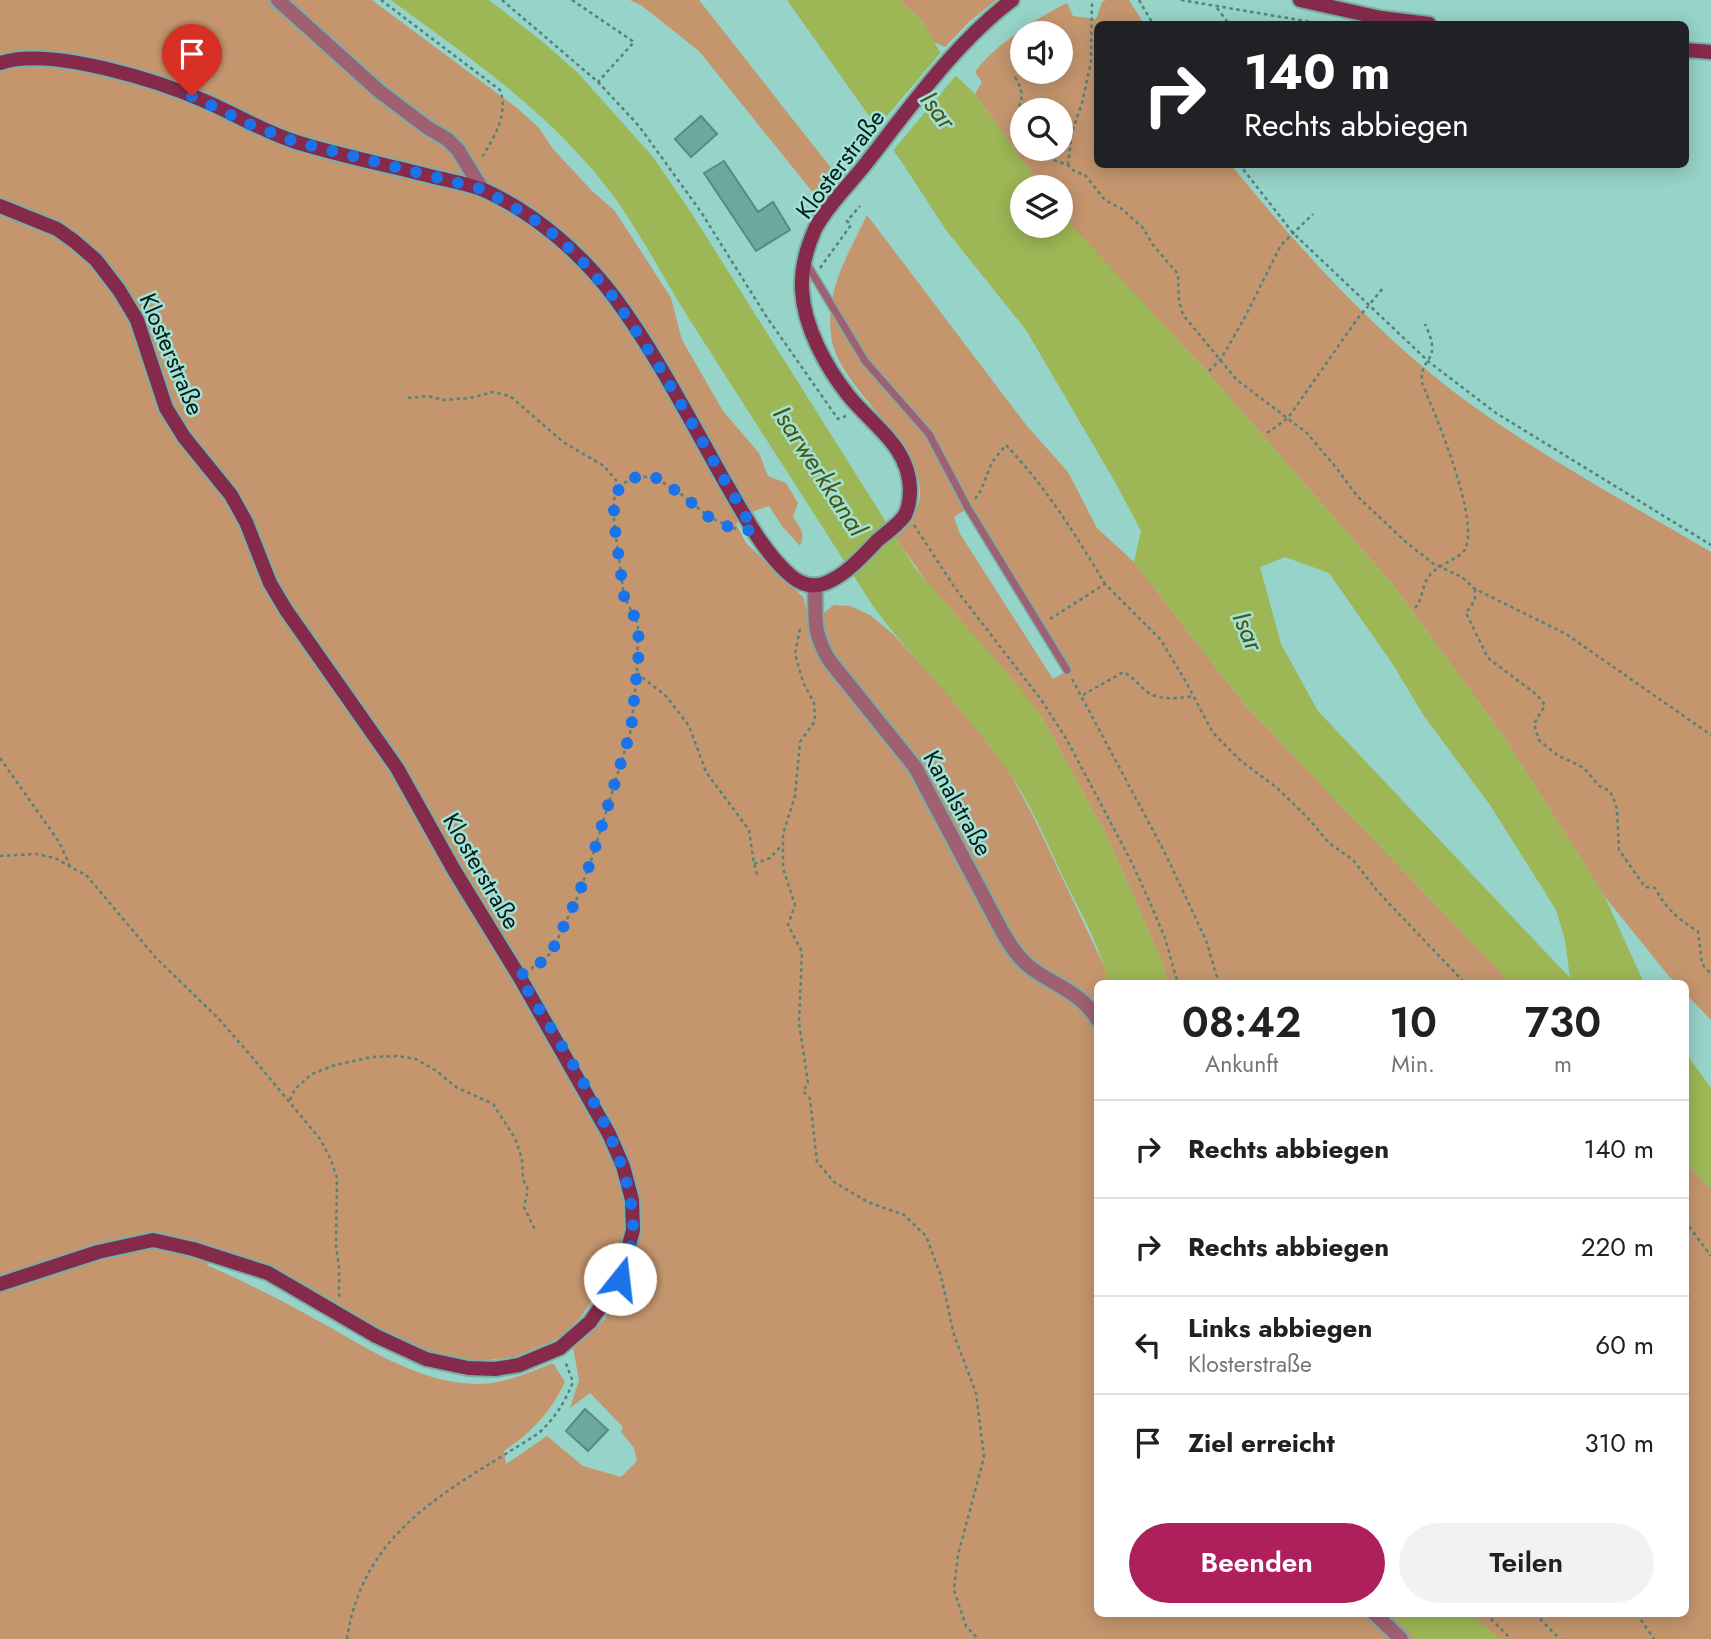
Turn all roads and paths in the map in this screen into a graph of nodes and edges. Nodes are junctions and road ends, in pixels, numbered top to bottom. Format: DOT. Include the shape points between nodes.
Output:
graph roads {
  1 [pos="278,0"];
  2 [pos="382,0"];
  3 [pos="502,0"];
  4 [pos="572,0"];
  5 [pos="1012,0"];
  6 [pos="1093,0"];
  7 [pos="1139,0"];
  8 [pos="1181,0"];
  9 [pos="1300,0"];
  10 [pos="1217,8"];
  11 [pos="1151,21"];
  12 [pos="1227,21"];
  13 [pos="1303,21"];
  14 [pos="1405,21"];
  15 [pos="1689,50"];
  16 [pos="1711,52"];
  17 [pos="0,63"];
  18 [pos="598,82"];
  19 [pos="1056,161"];
  20 [pos="1068,165"];
  21 [pos="1242,168"];
  22 [pos="469,169"];
  23 [pos="482,189"];
  24 [pos="0,206"];
  25 [pos="860,206"];
  26 [pos="1313,214"];
  27 [pos="1293,233"];
  28 [pos="805,261"];
  29 [pos="814,276"];
  30 [pos="1384,287"];
  31 [pos="1368,306"];
  32 [pos="1424,324"];
  33 [pos="1221,359"];
  34 [pos="1429,362"];
  35 [pos="1209,371"];
  36 [pos="408,398"];
  37 [pos="1288,418"];
  38 [pos="838,419"];
  39 [pos="1267,433"];
  40 [pos="621,485"];
  41 [pos="968,508"];
  42 [pos="754,531"];
  43 [pos="920,538"];
  44 [pos="1711,545"];
  45 [pos="1439,567"];
  46 [pos="1105,584"];
  47 [pos="815,586"];
  48 [pos="1475,589"];
  49 [pos="816,608"];
  50 [pos="1415,608"];
  51 [pos="1042,625"];
  52 [pos="1067,670"];
  53 [pos="637,673"];
  54 [pos="1082,696"];
  55 [pos="1194,696"];
  56 [pos="1711,735"];
  57 [pos="0,758"];
  58 [pos="782,844"];
  59 [pos="0,856"];
  60 [pos="754,864"];
  61 [pos="70,866"];
  62 [pos="758,877"];
  63 [pos="1711,974"];
  64 [pos="519,976"];
  65 [pos="1177,980"];
  66 [pos="1218,980"];
  67 [pos="1462,980"];
  68 [pos="1094,1015"];
  69 [pos="289,1101"];
  70 [pos="1689,1226"];
  71 [pos="536,1232"];
  72 [pos="1711,1256"];
  73 [pos="0,1284"];
  74 [pos="339,1314"];
  75 [pos="560,1348"];
  76 [pos="1378,1617"];
  77 [pos="1489,1617"];
  78 [pos="1538,1617"];
  79 [pos="1639,1617"];
  80 [pos="347,1639"];
  81 [pos="978,1639"];
  82 [pos="1401,1639"];
  83 [pos="1511,1639"];
  84 [pos="1560,1639"];
  85 [pos="1654,1639"];
  1 -- 22 [label="street" via="390,99 447,139"];
  2 -- 22 [label="path" via="500,90 504,102 495,136"];
  3 -- 18 [label="path"];
  4 -- 18 [label="path" via="634,43"];
  5 -- 28 [label="main road, Klosterstraße" via="975,32 822,218"];
  6 -- 20 [label="path" via="1091,62"];
  7 -- 11 [label="path"];
  8 -- 10 [label="path"];
  9 -- 14 [label="main road"];
  10 -- 12 [label="path"];
  10 -- 13 [label="path"];
  15 -- 16 [label="main road"];
  17 -- 23 [label="main road" via="37,58 93,66 172,87 293,141"];
  18 -- 38 [label="path" via="639,125 701,212"];
  19 -- 20 [label="path"];
  20 -- 33 [label="path" via="1143,228 1178,274 1183,316"];
  21 -- 27 [label="path"];
  22 -- 23 [label="street"];
  23 -- 42 [label="main road" via="560,239 615,299"];
  24 -- 64 [label="main road, Klosterstraße" via="57,229 96,260 119,289 137,320 166,408 231,495 286,610 397,768"];
  25 -- 29 [label="path"];
  26 -- 27 [label="path"];
  27 -- 31 [label="path"];
  27 -- 33 [label="path" via="1281,245"];
  28 -- 29 [label="lane"];
  28 -- 47 [label="main road, Klosterstraße" via="802,289 806,312 823,356 845,392 897,447 909,478 905,514 842,573"];
  29 -- 41 [label="lane" via="865,361 929,434"];
  30 -- 31 [label="path"];
  31 -- 34 [label="path"];
  31 -- 37 [label="path"];
  32 -- 34 [label="path" via="1433,346"];
  33 -- 35 [label="path"];
  33 -- 37 [label="path" via="1237,380"];
  34 -- 44 [label="path" via="1496,413"];
  34 -- 45 [label="path" via="1421,373 1422,383 1465,502 1470,532 1461,555"];
  36 -- 40 [label="path" via="445,400 493,392 510,396 563,442 604,466"];
  37 -- 39 [label="path"];
  37 -- 45 [label="path" via="1307,433 1357,496"];
  40 -- 42 [label="path" via="638,476 656,478 709,517 731,528"];
  40 -- 53 [label="path" via="614,499 614,522 624,596 638,624"];
  41 -- 46 [label="path" via="1006,445 1074,530"];
  41 -- 51 [label="lane"];
  42 -- 47 [label="main road" via="790,576"];
  43 -- 65 [label="path" via="1068,740 1137,874 1165,938"];
  45 -- 48 [label="path"];
  45 -- 50 [label="path" via="1426,580 1423,598"];
  46 -- 51 [label="path"];
  46 -- 55 [label="path" via="1161,640"];
  47 -- 49 [label="street, Kanalstraße"];
  48 -- 56 [label="path" via="1566,635"];
  48 -- 63 [label="path" via="1475,600 1466,613 1488,658 1545,705 1534,723 1539,740 1584,768 1613,796 1619,850 1645,887 1655,888 1673,915 1698,931 1702,964"];
  49 -- 58 [label="path" via="801,623 795,654 814,703 815,721 800,742 796,796"];
  49 -- 68 [label="street, Kanalstraße" via="818,641 829,660 915,767 1016,952 1029,966 1081,1000"];
  51 -- 52 [label="lane"];
  52 -- 54 [label="path"];
  53 -- 60 [label="path" via="666,696 689,726 706,772 749,830"];
  53 -- 64 [label="path" via="631,730 583,883 551,953"];
  54 -- 55 [label="path" via="1123,672 1149,693 1167,699"];
  54 -- 66 [label="path" via="1164,851 1206,940"];
  55 -- 67 [label="path" via="1213,733 1276,787 1329,843 1353,860"];
  57 -- 61 [label="path" via="59,842"];
  58 -- 60 [label="path" via="769,858"];
  58 -- 81 [label="path" via="783,868 795,905 788,925 802,952 799,1023 808,1083 803,1091 810,1099 817,1162 834,1182 868,1202 904,1215 926,1236 976,1393 984,1457 958,1555 954,1590 966,1626"];
  59 -- 61 [label="path" via="36,853"];
  60 -- 62 [label="path"];
  61 -- 69 [label="path" via="104,893 156,958 218,1018"];
  64 -- 75 [label="main road, Klosterstraße" via="609,1134 632,1200 633,1230 620,1279 590,1322"];
  69 -- 71 [label="path" via="312,1074 335,1065 372,1057 416,1059 456,1087 493,1104 522,1158 527,1190 524,1207"];
  69 -- 74 [label="path" via="320,1139 337,1178"];
  70 -- 72 [label="path"];
  73 -- 74 [label="main road, Klosterstraße" via="98,1252 153,1240 268,1273"];
  74 -- 75 [label="main road, Klosterstraße" via="426,1359 468,1368 519,1365"];
  75 -- 80 [label="path" via="573,1382 550,1423 403,1525 368,1573 351,1614"];
  76 -- 82 [label="street"];
  77 -- 83 [label="path"];
  78 -- 84 [label="path"];
  79 -- 85 [label="path"];
}
